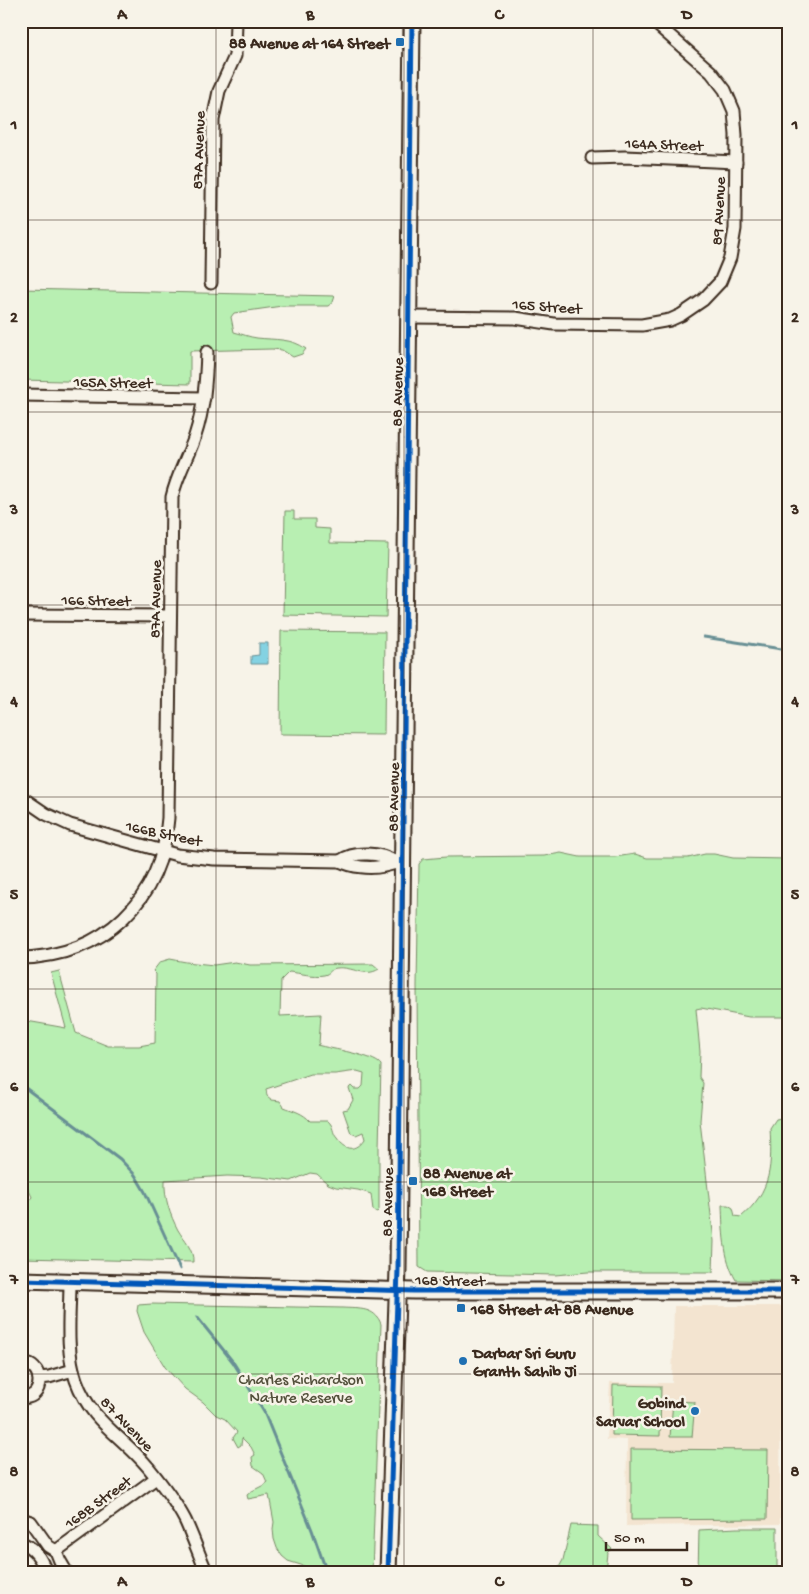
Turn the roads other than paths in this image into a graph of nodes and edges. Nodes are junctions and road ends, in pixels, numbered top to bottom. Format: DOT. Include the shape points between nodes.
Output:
graph roads {
  1 [pos="236,21"];
  2 [pos="412,21"];
  3 [pos="653,21"];
  4 [pos="592,158"];
  5 [pos="736,162"];
  6 [pos="211,283"];
  7 [pos="681,315"];
  8 [pos="410,316"];
  9 [pos="207,352"];
  10 [pos="21,395"];
  11 [pos="204,398"];
  12 [pos="21,615"];
  13 [pos="170,616"];
  14 [pos="21,797"];
  15 [pos="163,851"];
  16 [pos="394,863"];
  17 [pos="21,958"];
  18 [pos="21,1280"];
  19 [pos="70,1282"];
  20 [pos="397,1291"];
  21 [pos="788,1291"];
  22 [pos="21,1365"];
  23 [pos="73,1370"];
  24 [pos="39,1378"];
  25 [pos="21,1397"];
  26 [pos="156,1478"];
  27 [pos="21,1519"];
  28 [pos="21,1543"];
  29 [pos="56,1550"];
  30 [pos="46,1573"];
  31 [pos="68,1573"];
  32 [pos="207,1573"];
  33 [pos="388,1573"];
  1 -- 6 [label="street, 87A Avenue" via="234,56 218,92 214,113"];
  2 -- 8 [label="main road, 88 Avenue"];
  3 -- 5 [label="street, 89 Avenue" via="711,72 725,90 736,123"];
  4 -- 5 [label="street, 164A Street"];
  5 -- 7 [label="street, 89 Avenue" via="735,229 730,258 720,282 703,300"];
  7 -- 8 [label="street, 165 Street" via="642,325"];
  8 -- 16 [label="main road, 88 Avenue"];
  9 -- 11 [label="street, 87A Avenue"];
  10 -- 11 [label="street, 165A Street"];
  11 -- 13 [label="street, 87A Avenue" via="197,431 172,497"];
  12 -- 13 [label="street, 166 Street"];
  13 -- 15 [label="street, 87A Avenue" via="168,818"];
  14 -- 15 [label="street, 166B Street" via="70,825"];
  15 -- 16 [label="street, 166B Street" via="214,858 340,861 350,866"];
  15 -- 17 [label="street, 87A Avenue" via="145,893 108,932 67,952"];
  16 -- 20 [label="main road, 88 Avenue"];
  18 -- 19 [label="main road, 168 Street"];
  19 -- 20 [label="main road, 168 Street"];
  19 -- 23 [label="street, 87 Avenue" via="69,1338"];
  20 -- 21 [label="main road, 168 Street"];
  20 -- 33 [label="main road, 88 Avenue"];
  22 -- 24 [label="street" via="33,1367"];
  23 -- 24 [label="street"];
  23 -- 26 [label="street, 87 Avenue" via="94,1413"];
  24 -- 25 [label="street" via="34,1395"];
  26 -- 29 [label="street, 168B Street"];
  26 -- 32 [label="street, 87 Avenue" via="183,1518"];
  27 -- 29 [label="street, 168B Street" via="31,1522 48,1546"];
  28 -- 30 [label="street" via="32,1549"];
  29 -- 31 [label="street, 168B Street"];
}
